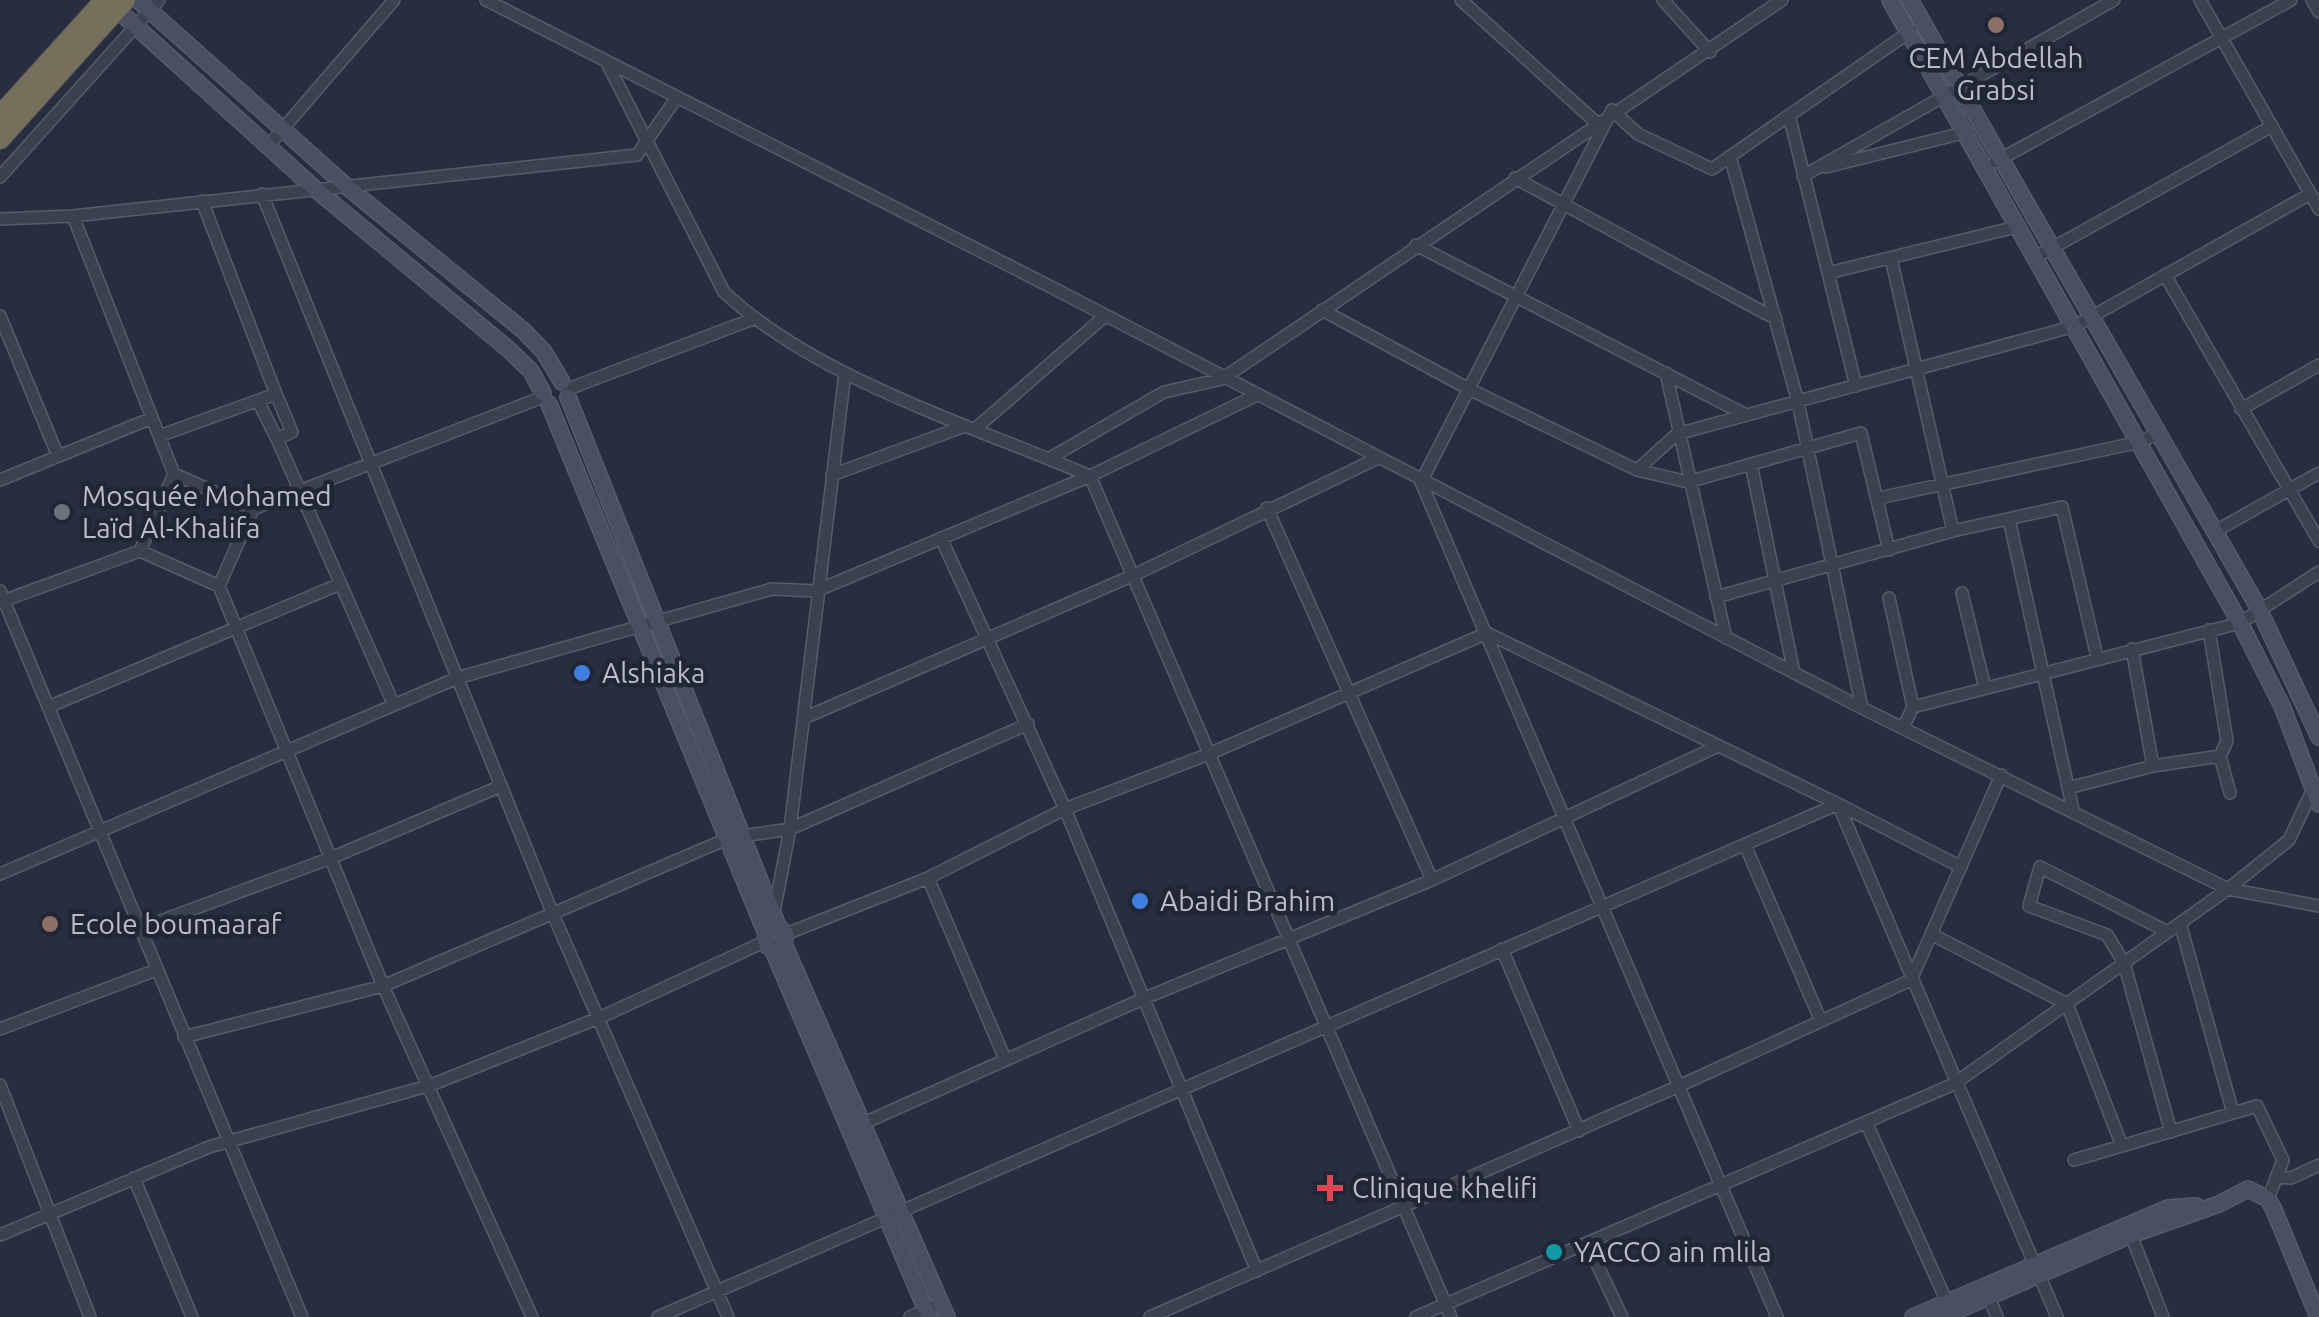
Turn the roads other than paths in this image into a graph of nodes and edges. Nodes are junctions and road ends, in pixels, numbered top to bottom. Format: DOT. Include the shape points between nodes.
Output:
graph roads {
  1 [pos="394,0"];
  2 [pos="486,0"];
  3 [pos="1461,0"];
  4 [pos="1662,0"];
  5 [pos="1782,0"];
  6 [pos="1890,0"];
  7 [pos="1910,0"];
  8 [pos="2114,0"];
  9 [pos="2200,0"];
  10 [pos="2291,0"];
  11 [pos="2312,0"];
  12 [pos="113,2"];
  13 [pos="149,4"];
  14 [pos="2096,4"];
  15 [pos="2319,12"];
  16 [pos="136,26"];
  17 [pos="1910,31"];
  18 [pos="2222,39"];
  19 [pos="1710,52"];
  20 [pos="606,61"];
  21 [pos="1962,84"];
  22 [pos="1946,93"];
  23 [pos="677,97"];
  24 [pos="1612,110"];
  25 [pos="1790,115"];
  26 [pos="0,116"];
  27 [pos="1600,125"];
  28 [pos="2272,126"];
  29 [pos="285,132"];
  30 [pos="1967,132"];
  31 [pos="0,138"];
  32 [pos="649,144"];
  33 [pos="269,145"];
  34 [pos="1730,156"];
  35 [pos="2004,158"];
  36 [pos="1986,167"];
  37 [pos="1808,173"];
  38 [pos="0,176"];
  39 [pos="1514,178"];
  40 [pos="346,186"];
  41 [pos="313,187"];
  42 [pos="262,194"];
  43 [pos="2310,194"];
  44 [pos="202,200"];
  45 [pos="1563,207"];
  46 [pos="2319,209"];
  47 [pos="72,216"];
  48 [pos="0,218"];
  49 [pos="2020,226"];
  50 [pos="1416,245"];
  51 [pos="2054,247"];
  52 [pos="2036,257"];
  53 [pos="1892,258"];
  54 [pos="1828,273"];
  55 [pos="2165,275"];
  56 [pos="1515,299"];
  57 [pos="1322,310"];
  58 [pos="0,316"];
  59 [pos="1105,316"];
  60 [pos="2094,318"];
  61 [pos="753,319"];
  62 [pos="1776,319"];
  63 [pos="2075,326"];
  64 [pos="2319,365"];
  65 [pos="1918,369"];
  66 [pos="845,373"];
  67 [pos="1666,373"];
  68 [pos="1222,378"];
  69 [pos="1856,386"];
  70 [pos="566,389"];
  71 [pos="1468,389"];
  72 [pos="276,394"];
  73 [pos="1255,396"];
  74 [pos="545,398"];
  75 [pos="258,400"];
  76 [pos="1798,402"];
  77 [pos="2241,409"];
  78 [pos="1746,415"];
  79 [pos="152,418"];
  80 [pos="970,428"];
  81 [pos="2159,433"];
  82 [pos="1676,434"];
  83 [pos="158,436"];
  84 [pos="277,439"];
  85 [pos="2140,442"];
  86 [pos="1808,448"];
  87 [pos="58,456"];
  88 [pos="1050,458"];
  89 [pos="1376,459"];
  90 [pos="369,464"];
  91 [pos="1750,464"];
  92 [pos="1636,470"];
  93 [pos="2319,473"];
  94 [pos="174,474"];
  95 [pos="832,475"];
  96 [pos="1090,476"];
  97 [pos="0,480"];
  98 [pos="1420,482"];
  99 [pos="1688,482"];
  100 [pos="1943,485"];
  101 [pos="2289,490"];
  102 [pos="298,492"];
  103 [pos="1879,498"];
  104 [pos="1267,508"];
  105 [pos="253,509"];
  106 [pos="2009,519"];
  107 [pos="1953,532"];
  108 [pos="2214,532"];
  109 [pos="941,538"];
  110 [pos="2319,541"];
  111 [pos="1889,550"];
  112 [pos="140,551"];
  113 [pos="1832,566"];
  114 [pos="2319,572"];
  115 [pos="1134,575"];
  116 [pos="1776,582"];
  117 [pos="340,584"];
  118 [pos="219,586"];
  119 [pos="816,591"];
  120 [pos="1962,593"];
  121 [pos="1716,597"];
  122 [pos="1,598"];
  123 [pos="1888,598"];
  124 [pos="2258,608"];
  125 [pos="2240,623"];
  126 [pos="658,624"];
  127 [pos="235,626"];
  128 [pos="640,629"];
  129 [pos="2209,630"];
  130 [pos="1487,633"];
  131 [pos="987,636"];
  132 [pos="1726,638"];
  133 [pos="2132,649"];
  134 [pos="2097,657"];
  135 [pos="1794,673"];
  136 [pos="2043,675"];
  137 [pos="456,678"];
  138 [pos="1985,688"];
  139 [pos="1348,695"];
  140 [pos="393,703"];
  141 [pos="1913,706"];
  142 [pos="48,707"];
  143 [pos="1862,708"];
  144 [pos="804,718"];
  145 [pos="1028,724"];
  146 [pos="1904,728"];
  147 [pos="2319,737"];
  148 [pos="1716,747"];
  149 [pos="287,752"];
  150 [pos="1210,754"];
  151 [pos="2220,756"];
  152 [pos="2153,766"];
  153 [pos="2001,775"];
  154 [pos="500,786"];
  155 [pos="2068,788"];
  156 [pos="2230,794"];
  157 [pos="2316,796"];
  158 [pos="1838,804"];
  159 [pos="1064,808"];
  160 [pos="2074,810"];
  161 [pos="1567,820"];
  162 [pos="790,829"];
  163 [pos="99,830"];
  164 [pos="737,836"];
  165 [pos="1744,845"];
  166 [pos="331,858"];
  167 [pos="1960,867"];
  168 [pos="0,874"];
  169 [pos="928,878"];
  170 [pos="1432,880"];
  171 [pos="2228,889"];
  172 [pos="1602,906"];
  173 [pos="2319,906"];
  174 [pos="552,912"];
  175 [pos="2180,923"];
  176 [pos="140,928"];
  177 [pos="2168,932"];
  178 [pos="775,934"];
  179 [pos="1931,934"];
  180 [pos="1291,938"];
  181 [pos="1502,949"];
  182 [pos="2124,963"];
  183 [pos="156,970"];
  184 [pos="1911,980"];
  185 [pos="383,986"];
  186 [pos="1146,998"];
  187 [pos="2067,1004"];
  188 [pos="601,1016"];
  189 [pos="1821,1021"];
  190 [pos="1325,1024"];
  191 [pos="0,1029"];
  192 [pos="184,1037"];
  193 [pos="1005,1059"];
  194 [pos="1954,1084"];
  195 [pos="0,1085"];
  196 [pos="431,1085"];
  197 [pos="1181,1086"];
  198 [pos="1679,1086"];
  199 [pos="2233,1113"];
  200 [pos="1866,1122"];
  201 [pos="856,1126"];
  202 [pos="1579,1131"];
  203 [pos="2171,1132"];
  204 [pos="228,1142"];
  205 [pos="2122,1146"];
  206 [pos="2074,1160"];
  207 [pos="2319,1165"];
  208 [pos="2276,1177"];
  209 [pos="134,1178"];
  210 [pos="1721,1184"];
  211 [pos="2268,1199"];
  212 [pos="2220,1204"];
  213 [pos="903,1208"];
  214 [pos="1404,1208"];
  215 [pos="52,1212"];
  216 [pos="884,1216"];
  217 [pos="0,1235"];
  218 [pos="2130,1235"];
  219 [pos="1587,1242"];
  220 [pos="2036,1270"];
  221 [pos="1257,1271"];
  222 [pos="717,1292"];
  223 [pos="1986,1292"];
  224 [pos="1445,1304"];
  225 [pos="1945,1310"];
  226 [pos="936,1312"];
  227 [pos="90,1317"];
  228 [pos="192,1317"];
  229 [pos="302,1317"];
  230 [pos="532,1317"];
  231 [pos="658,1317"];
  232 [pos="728,1317"];
  233 [pos="910,1317"];
  234 [pos="1150,1317"];
  235 [pos="1416,1317"];
  236 [pos="1451,1317"];
  237 [pos="1622,1317"];
  238 [pos="1776,1317"];
  239 [pos="1912,1317"];
  240 [pos="1997,1317"];
  241 [pos="2056,1317"];
  242 [pos="2162,1317"];
  243 [pos="2318,1317"];
  1 -- 29 [label="street"];
  2 -- 20 [label="street"];
  3 -- 27 [label="street"];
  4 -- 19 [label="street"];
  5 -- 19 [label="street"];
  6 -- 17 [label="street"];
  7 -- 21 [label="street"];
  8 -- 14 [label="street"];
  9 -- 18 [label="street"];
  10 -- 18 [label="street"];
  11 -- 15 [label="street"];
  12 -- 16 [label="street"];
  12 -- 26 [label="highway"];
  12 -- 31 [label="highway"];
  13 -- 16 [label="street"];
  13 -- 29 [label="street"];
  14 -- 21 [label="street"];
  16 -- 33 [label="street"];
  16 -- 38 [label="street"];
  17 -- 22 [label="street"];
  17 -- 25 [label="street"];
  18 -- 28 [label="street"];
  18 -- 35 [label="street"];
  19 -- 24 [label="street"];
  20 -- 23 [label="street"];
  20 -- 32 [label="street"];
  21 -- 22 [label="street"];
  21 -- 35 [label="street"];
  22 -- 30 [label="street"];
  22 -- 37 [label="street"];
  23 -- 32 [label="street"];
  23 -- 59 [label="street"];
  24 -- 27 [label="street"];
  24 -- 34 [label="street" via="1638,134 1712,169"];
  25 -- 34 [label="street"];
  25 -- 37 [label="street"];
  27 -- 39 [label="street"];
  27 -- 45 [label="street"];
  28 -- 43 [label="street"];
  28 -- 51 [label="street"];
  29 -- 33 [label="street"];
  29 -- 40 [label="street"];
  30 -- 36 [label="street"];
  30 -- 37 [label="street"];
  32 -- 40 [label="street" via="637,154"];
  32 -- 61 [label="street" via="724,292"];
  33 -- 41 [label="street"];
  34 -- 62 [label="street"];
  35 -- 36 [label="street"];
  35 -- 51 [label="street"];
  36 -- 49 [label="street"];
  37 -- 54 [label="street"];
  39 -- 45 [label="street"];
  39 -- 50 [label="street"];
  40 -- 41 [label="street"];
  40 -- 70 [label="street" via="524,331"];
  41 -- 42 [label="street"];
  41 -- 74 [label="street" via="508,348"];
  42 -- 44 [label="street"];
  42 -- 90 [label="street"];
  43 -- 46 [label="street"];
  43 -- 55 [label="street"];
  44 -- 47 [label="street"];
  44 -- 72 [label="street"];
  45 -- 56 [label="street"];
  45 -- 62 [label="street"];
  47 -- 48 [label="street"];
  47 -- 79 [label="street"];
  49 -- 52 [label="street"];
  49 -- 53 [label="street"];
  50 -- 56 [label="street"];
  50 -- 57 [label="street"];
  51 -- 52 [label="street"];
  51 -- 60 [label="street"];
  52 -- 63 [label="street"];
  53 -- 54 [label="street"];
  53 -- 65 [label="street"];
  54 -- 69 [label="street"];
  55 -- 60 [label="street"];
  55 -- 77 [label="street"];
  56 -- 67 [label="street"];
  56 -- 71 [label="street"];
  57 -- 68 [label="street"];
  57 -- 71 [label="street"];
  58 -- 87 [label="street"];
  59 -- 68 [label="street"];
  59 -- 80 [label="street"];
  60 -- 63 [label="street"];
  60 -- 81 [label="street"];
  61 -- 66 [label="street"];
  61 -- 70 [label="street"];
  62 -- 76 [label="street"];
  63 -- 65 [label="street"];
  63 -- 85 [label="street"];
  64 -- 77 [label="street"];
  65 -- 69 [label="street"];
  65 -- 100 [label="street"];
  66 -- 80 [label="street"];
  66 -- 95 [label="street"];
  67 -- 78 [label="street"];
  67 -- 82 [label="street"];
  68 -- 73 [label="street"];
  68 -- 88 [label="street" via="1164,392"];
  69 -- 76 [label="street"];
  70 -- 74 [label="street" via="550,382"];
  70 -- 126 [label="street"];
  71 -- 92 [label="street"];
  71 -- 98 [label="street"];
  72 -- 75 [label="street"];
  72 -- 84 [label="street" via="292,432"];
  73 -- 89 [label="street"];
  73 -- 96 [label="street"];
  74 -- 90 [label="street"];
  74 -- 128 [label="street"];
  75 -- 83 [label="street"];
  75 -- 84 [label="street"];
  76 -- 78 [label="street"];
  76 -- 86 [label="street"];
  77 -- 101 [label="street"];
  78 -- 82 [label="street"];
  79 -- 83 [label="street"];
  79 -- 87 [label="street"];
  80 -- 88 [label="street"];
  80 -- 95 [label="street"];
  81 -- 85 [label="street"];
  81 -- 108 [label="street"];
  82 -- 92 [label="street"];
  82 -- 99 [label="street"];
  83 -- 94 [label="street"];
  84 -- 102 [label="street"];
  85 -- 100 [label="street"];
  85 -- 125 [label="street"];
  86 -- 91 [label="street"];
  86 -- 103 [label="street" via="1861,433"];
  86 -- 113 [label="street"];
  87 -- 97 [label="street"];
  88 -- 96 [label="street"];
  89 -- 98 [label="street"];
  89 -- 104 [label="street"];
  90 -- 102 [label="street"];
  90 -- 137 [label="street"];
  91 -- 99 [label="street"];
  91 -- 116 [label="street"];
  92 -- 99 [label="street"];
  93 -- 101 [label="street"];
  94 -- 105 [label="street"];
  94 -- 112 [label="street"];
  95 -- 119 [label="street"];
  96 -- 109 [label="street"];
  96 -- 115 [label="street"];
  98 -- 130 [label="street"];
  98 -- 132 [label="street"];
  99 -- 121 [label="street"];
  100 -- 103 [label="street"];
  100 -- 107 [label="street"];
  101 -- 108 [label="street"];
  101 -- 110 [label="street"];
  102 -- 105 [label="street"];
  102 -- 117 [label="street"];
  103 -- 111 [label="street"];
  104 -- 115 [label="street"];
  104 -- 139 [label="street"];
  105 -- 118 [label="street"];
  106 -- 107 [label="street"];
  106 -- 134 [label="street" via="2062,507"];
  106 -- 136 [label="street"];
  107 -- 111 [label="street"];
  108 -- 124 [label="street"];
  109 -- 119 [label="street"];
  109 -- 131 [label="street"];
  111 -- 113 [label="street"];
  112 -- 118 [label="street"];
  112 -- 122 [label="street"];
  113 -- 116 [label="street"];
  113 -- 143 [label="street"];
  114 -- 124 [label="street"];
  115 -- 131 [label="street"];
  115 -- 150 [label="street"];
  116 -- 121 [label="street"];
  116 -- 135 [label="street"];
  117 -- 127 [label="street"];
  117 -- 140 [label="street"];
  118 -- 127 [label="street"];
  119 -- 126 [label="street" via="772,589"];
  119 -- 144 [label="street"];
  120 -- 138 [label="street"];
  121 -- 132 [label="street"];
  122 -- 142 [label="street"];
  123 -- 141 [label="street"];
  124 -- 125 [label="street"];
  124 -- 147 [label="street"];
  125 -- 129 [label="street"];
  125 -- 157 [label="street" via="2282,706"];
  126 -- 128 [label="street"];
  126 -- 164 [label="street"];
  127 -- 142 [label="street"];
  127 -- 149 [label="street"];
  128 -- 137 [label="street"];
  128 -- 164 [label="street"];
  129 -- 133 [label="street"];
  129 -- 151 [label="street" via="2227,741"];
  130 -- 139 [label="street"];
  130 -- 148 [label="street"];
  130 -- 161 [label="street"];
  131 -- 144 [label="street"];
  131 -- 145 [label="street"];
  132 -- 135 [label="street"];
  133 -- 134 [label="street"];
  133 -- 152 [label="street"];
  134 -- 136 [label="street"];
  135 -- 143 [label="street"];
  136 -- 138 [label="street"];
  136 -- 155 [label="street"];
  137 -- 140 [label="street"];
  137 -- 154 [label="street"];
  138 -- 141 [label="street"];
  139 -- 150 [label="street"];
  139 -- 170 [label="street"];
  140 -- 149 [label="street"];
  141 -- 146 [label="street"];
  142 -- 163 [label="street"];
  143 -- 146 [label="street"];
  144 -- 162 [label="street"];
  145 -- 159 [label="street"];
  145 -- 162 [label="street"];
  146 -- 153 [label="street"];
  148 -- 158 [label="street"];
  148 -- 161 [label="street"];
  149 -- 163 [label="street"];
  149 -- 166 [label="street"];
  150 -- 159 [label="street"];
  150 -- 180 [label="street"];
  151 -- 152 [label="street"];
  151 -- 156 [label="street"];
  152 -- 155 [label="street"];
  153 -- 160 [label="street"];
  153 -- 167 [label="street"];
  154 -- 166 [label="street"];
  154 -- 174 [label="street"];
  155 -- 160 [label="street"];
  157 -- 171 [label="street" via="2288,840"];
  158 -- 165 [label="street"];
  158 -- 167 [label="street"];
  158 -- 184 [label="street"];
  159 -- 169 [label="street"];
  159 -- 186 [label="street"];
  160 -- 171 [label="street"];
  161 -- 170 [label="street"];
  161 -- 172 [label="street"];
  162 -- 164 [label="street"];
  162 -- 178 [label="street"];
  163 -- 168 [label="street"];
  163 -- 176 [label="street"];
  164 -- 174 [label="street"];
  164 -- 178 [label="street"];
  165 -- 172 [label="street"];
  165 -- 189 [label="street"];
  166 -- 176 [label="street"];
  166 -- 185 [label="street"];
  167 -- 179 [label="street"];
  169 -- 178 [label="street"];
  169 -- 193 [label="street"];
  170 -- 180 [label="street"];
  171 -- 173 [label="street"];
  171 -- 175 [label="street"];
  172 -- 181 [label="street"];
  172 -- 198 [label="street"];
  174 -- 185 [label="street"];
  174 -- 188 [label="street"];
  175 -- 177 [label="street"];
  175 -- 199 [label="street"];
  176 -- 183 [label="street"];
  177 -- 182 [label="street"];
  177 -- 182 [label="street" via="2040,867 2029,906 2108,935"];
  178 -- 188 [label="street"];
  178 -- 201 [label="street"];
  179 -- 184 [label="street"];
  179 -- 187 [label="street"];
  180 -- 186 [label="street"];
  180 -- 190 [label="street"];
  181 -- 190 [label="street"];
  181 -- 202 [label="street"];
  182 -- 187 [label="street"];
  182 -- 203 [label="street"];
  183 -- 191 [label="street"];
  183 -- 192 [label="street"];
  184 -- 189 [label="street"];
  184 -- 194 [label="street"];
  185 -- 192 [label="street"];
  185 -- 196 [label="street"];
  186 -- 193 [label="street"];
  186 -- 197 [label="street"];
  187 -- 194 [label="street"];
  187 -- 205 [label="street"];
  188 -- 196 [label="street"];
  188 -- 222 [label="street"];
  189 -- 198 [label="street"];
  190 -- 197 [label="street"];
  190 -- 214 [label="street"];
  192 -- 204 [label="street"];
  193 -- 201 [label="street"];
  194 -- 200 [label="street"];
  194 -- 220 [label="street"];
  195 -- 215 [label="street"];
  196 -- 204 [label="street"];
  196 -- 230 [label="street"];
  197 -- 213 [label="street"];
  197 -- 221 [label="street"];
  198 -- 202 [label="street"];
  198 -- 210 [label="street"];
  199 -- 203 [label="street"];
  199 -- 208 [label="street" via="2258,1106 2283,1160"];
  200 -- 210 [label="street"];
  200 -- 225 [label="street"];
  201 -- 213 [label="street"];
  201 -- 216 [label="street"];
  202 -- 214 [label="street"];
  203 -- 205 [label="street"];
  204 -- 209 [label="street"];
  204 -- 229 [label="street"];
  205 -- 206 [label="street"];
  207 -- 208 [label="street" via="2292,1178"];
  208 -- 211 [label="street"];
  209 -- 215 [label="street"];
  209 -- 228 [label="street"];
  210 -- 219 [label="street"];
  210 -- 238 [label="street"];
  211 -- 212 [label="street" via="2248,1189"];
  211 -- 243 [label="street"];
  212 -- 218 [label="street"];
  212 -- 220 [label="street" via="2168,1208"];
  213 -- 216 [label="street"];
  213 -- 226 [label="street"];
  214 -- 221 [label="street"];
  214 -- 224 [label="street"];
  215 -- 217 [label="street"];
  215 -- 227 [label="street"];
  216 -- 222 [label="street"];
  216 -- 226 [label="street"];
  218 -- 220 [label="street"];
  218 -- 242 [label="street"];
  219 -- 224 [label="street"];
  219 -- 237 [label="street"];
  220 -- 223 [label="street"];
  220 -- 241 [label="street"];
  221 -- 234 [label="street"];
  222 -- 231 [label="street"];
  222 -- 232 [label="street"];
  223 -- 225 [label="street"];
  223 -- 240 [label="street"];
  224 -- 235 [label="street"];
  224 -- 236 [label="street"];
  225 -- 239 [label="street"];
  226 -- 233 [label="street"];
}
